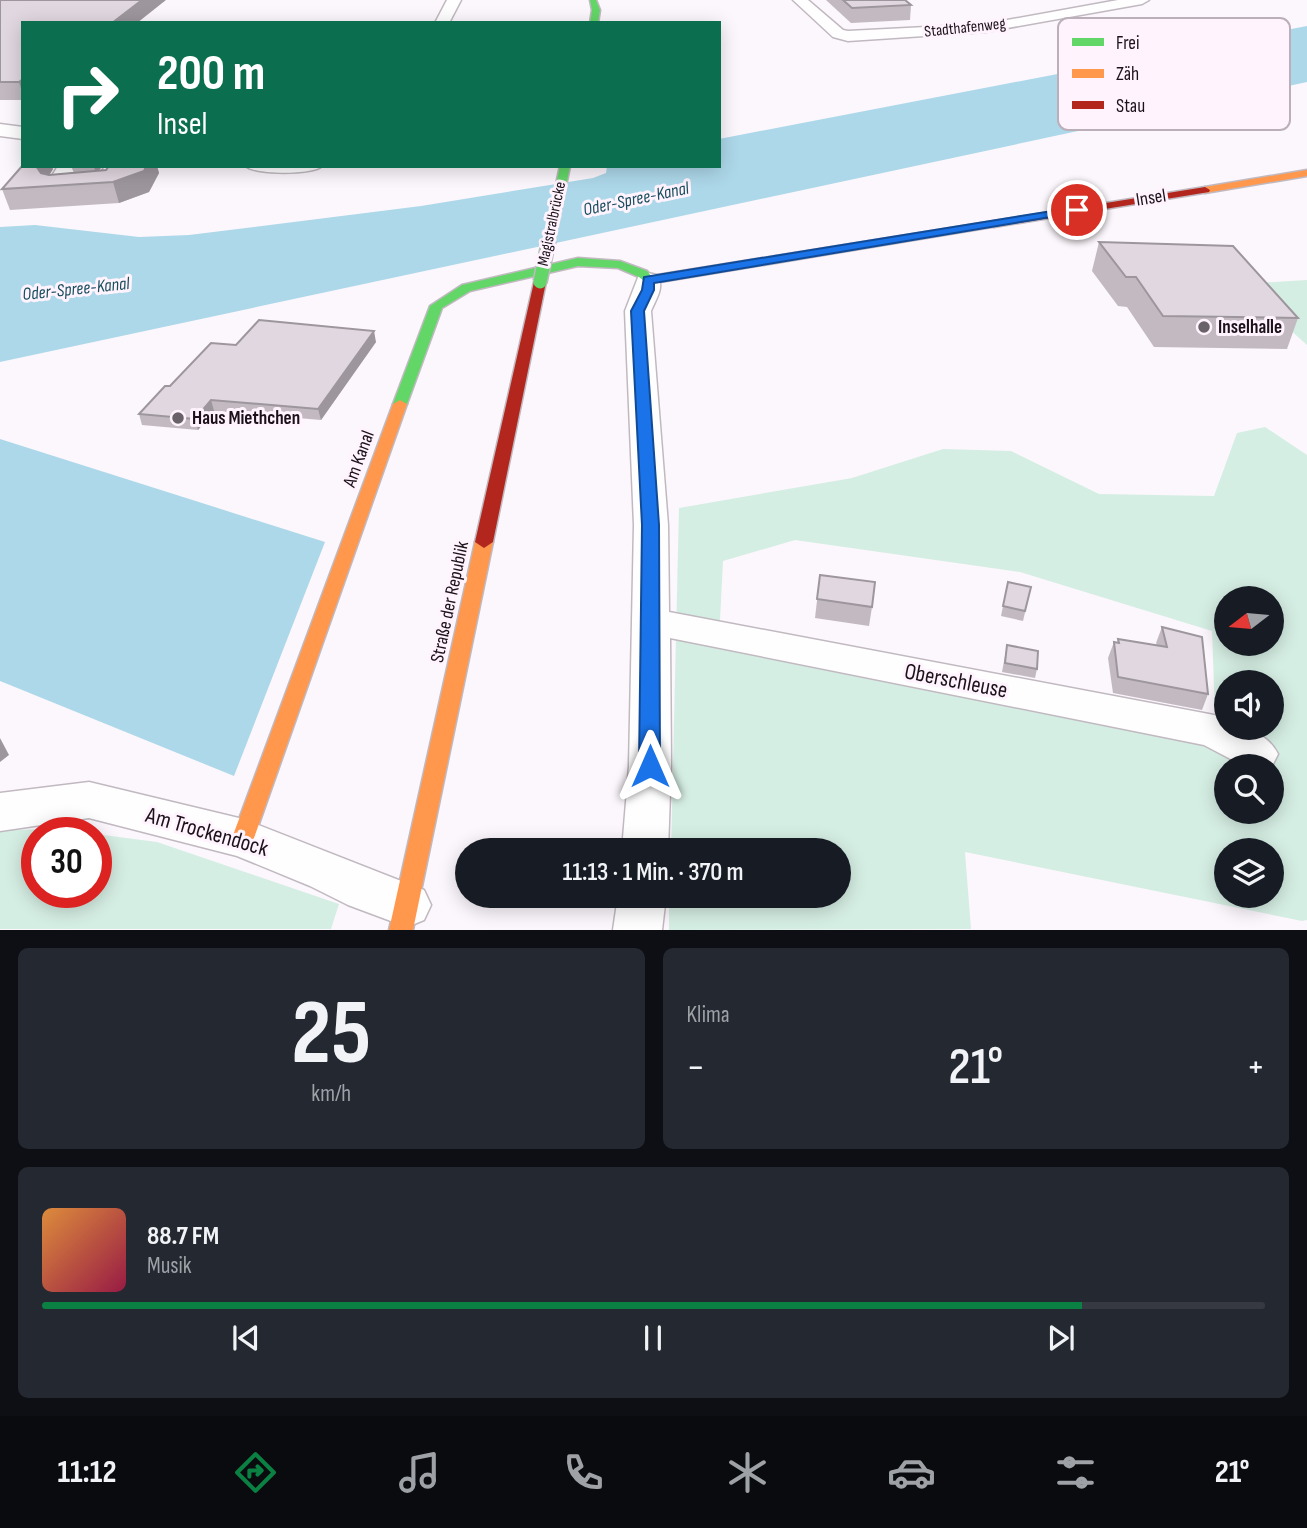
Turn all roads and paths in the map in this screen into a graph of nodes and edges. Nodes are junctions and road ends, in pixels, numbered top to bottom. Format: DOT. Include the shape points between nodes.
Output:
graph roads {
  1 [pos="454,0"];
  2 [pos="800,0"];
  3 [pos="1142,0"];
  4 [pos="443,21"];
  5 [pos="0,130"];
  6 [pos="21,133"];
  7 [pos="67,168"];
  8 [pos="114,168"];
  9 [pos="565,168"];
  10 [pos="1307,173"];
  11 [pos="648,280"];
  12 [pos="540,282"];
  13 [pos="650,621"];
  14 [pos="1257,754"];
  15 [pos="0,812"];
  16 [pos="243,838"];
  17 [pos="646,838"];
  18 [pos="640,908"];
  19 [pos="404,917"];
  20 [pos="636,929"];
  1 -- 4 [label="street"];
  2 -- 3 [label="street, Stadthafenweg" via="838,34 848,36 985,28"];
  5 -- 6 [label="street"];
  7 -- 8 [label="street" via="55,187 105,184"];
  9 -- 12 [label="street, Magistralbrücke, bridge"];
  10 -- 11 [label="street, Insel"];
  11 -- 13 [label="street" via="638,311 651,525"];
  11 -- 16 [label="street, Am Kanal" via="620,265 578,262 466,288 436,306"];
  12 -- 19 [label="street, Straße der Republik"];
  13 -- 14 [label="street, Oberschleuse" via="1214,731"];
  13 -- 17 [label="street"];
  15 -- 16 [label="street, Am Trockendock" via="89,800"];
  16 -- 19 [label="street, Am Trockendock" via="327,871"];
  18 -- 20 [label="street"];
}
